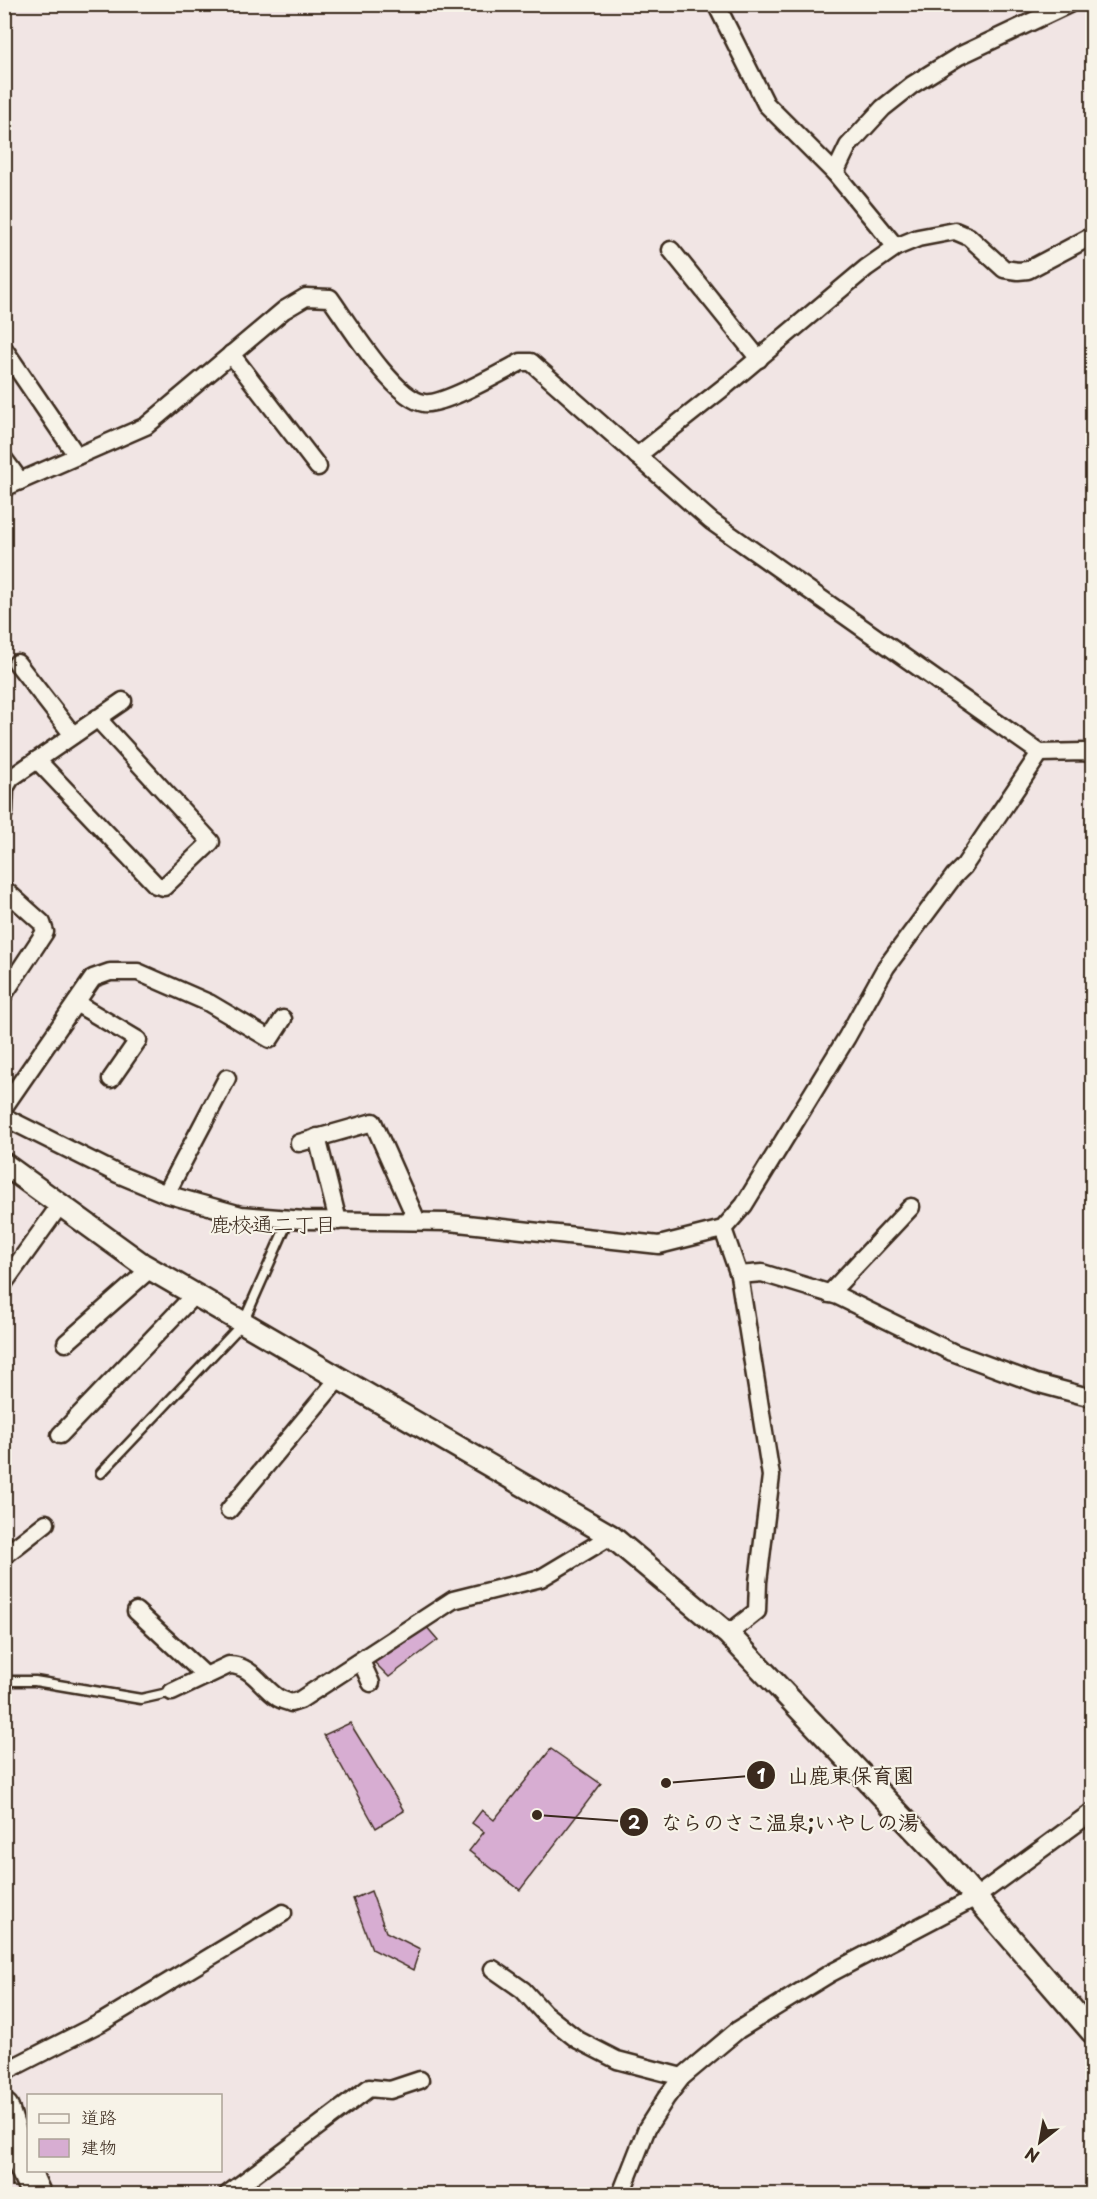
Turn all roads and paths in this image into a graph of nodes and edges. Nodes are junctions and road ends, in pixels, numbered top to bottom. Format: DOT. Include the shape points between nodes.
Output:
graph roads {
  1 [pos="716,4"];
  2 [pos="1069,4"];
  3 [pos="835,173"];
  4 [pos="1092,236"];
  5 [pos="896,247"];
  6 [pos="671,250"];
  7 [pos="4,349"];
  8 [pos="231,354"];
  9 [pos="759,359"];
  10 [pos="77,456"];
  11 [pos="637,456"];
  12 [pos="4,459"];
  13 [pos="318,467"];
  14 [pos="12,484"];
  15 [pos="17,663"];
  16 [pos="123,701"];
  17 [pos="97,718"];
  18 [pos="73,735"];
  19 [pos="1040,753"];
  20 [pos="1092,754"];
  21 [pos="37,760"];
  22 [pos="4,813"];
  23 [pos="4,889"];
  24 [pos="4,994"];
  25 [pos="76,1003"];
  26 [pos="283,1019"];
  27 [pos="227,1078"];
  28 [pos="111,1079"];
  29 [pos="4,1107"];
  30 [pos="4,1117"];
  31 [pos="317,1137"];
  32 [pos="299,1143"];
  33 [pos="4,1164"];
  34 [pos="166,1194"];
  35 [pos="60,1205"];
  36 [pos="911,1207"];
  37 [pos="289,1219"];
  38 [pos="338,1221"];
  39 [pos="417,1221"];
  40 [pos="723,1229"];
  41 [pos="150,1269"];
  42 [pos="739,1275"];
  43 [pos="4,1283"];
  44 [pos="829,1294"];
  45 [pos="194,1295"];
  46 [pos="243,1323"];
  47 [pos="66,1343"];
  48 [pos="339,1378"];
  49 [pos="1092,1398"];
  50 [pos="60,1435"];
  51 [pos="101,1473"];
  52 [pos="229,1510"];
  53 [pos="46,1523"];
  54 [pos="611,1536"];
  55 [pos="4,1556"];
  56 [pos="136,1611"];
  57 [pos="728,1634"];
  58 [pos="361,1661"];
  59 [pos="206,1676"];
  60 [pos="4,1681"];
  61 [pos="371,1683"];
  62 [pos="172,1692"];
  63 [pos="1092,1812"];
  64 [pos="976,1898"];
  65 [pos="283,1913"];
  66 [pos="493,1969"];
  67 [pos="1092,2032"];
  68 [pos="4,2072"];
  69 [pos="682,2077"];
  70 [pos="420,2080"];
  71 [pos="4,2108"];
  72 [pos="36,2194"];
  73 [pos="228,2194"];
  74 [pos="621,2194"];
  1 -- 3 [label="street" via="766,104"];
  2 -- 3 [label="street" via="959,56 912,86 883,108 848,146"];
  3 -- 5 [label="street"];
  4 -- 5 [label="street" via="1028,270 1018,271 1004,269 969,237 955,231 918,237"];
  5 -- 9 [label="street"];
  6 -- 9 [label="street"];
  7 -- 10 [label="street"];
  8 -- 10 [label="street" via="146,426"];
  8 -- 11 [label="street" via="306,297 330,298 388,378 407,397 425,404 460,394 521,362 531,362"];
  8 -- 13 [label="street"];
  9 -- 11 [label="street"];
  10 -- 14 [label="street"];
  11 -- 19 [label="street" via="711,521"];
  12 -- 14 [label="street"];
  15 -- 18 [label="street"];
  16 -- 17 [label="street"];
  17 -- 18 [label="street"];
  17 -- 21 [label="street" via="211,842 164,887 156,885"];
  18 -- 21 [label="street"];
  19 -- 20 [label="street"];
  19 -- 40 [label="street" via="963,866 886,967 744,1205"];
  21 -- 22 [label="street" via="11,778 5,788"];
  23 -- 24 [label="street" via="42,922 45,932"];
  25 -- 26 [label="street" via="93,978 110,972 138,972 209,1003 270,1039"];
  25 -- 28 [label="street" via="138,1040"];
  25 -- 29 [label="street"];
  27 -- 34 [label="street"];
  30 -- 34 [label="street"];
  31 -- 32 [label="street"];
  31 -- 38 [label="street"];
  31 -- 39 [label="street" via="373,1122"];
  33 -- 35 [label="street"];
  34 -- 37 [label="street" via="241,1215"];
  35 -- 41 [label="street"];
  35 -- 43 [label="street"];
  36 -- 44 [label="street"];
  37 -- 38 [label="street"];
  37 -- 46 [label="lane"];
  38 -- 39 [label="street"];
  39 -- 40 [label="street" via="659,1245"];
  40 -- 42 [label="street"];
  41 -- 45 [label="street"];
  41 -- 47 [label="street"];
  42 -- 44 [label="street" via="762,1273"];
  42 -- 57 [label="street" via="771,1476 758,1611"];
  44 -- 49 [label="street" via="952,1352 1036,1383"];
  45 -- 46 [label="street"];
  45 -- 50 [label="street"];
  46 -- 48 [label="street"];
  46 -- 51 [label="lane"];
  48 -- 52 [label="street"];
  48 -- 54 [label="street"];
  53 -- 55 [label="street"];
  54 -- 57 [label="street"];
  54 -- 58 [label="street" via="541,1578 453,1600"];
  56 -- 59 [label="street"];
  57 -- 64 [label="street"];
  58 -- 59 [label="street" via="291,1703 277,1698 238,1665"];
  58 -- 61 [label="street"];
  59 -- 62 [label="street"];
  60 -- 62 [label="lane" via="35,1681 141,1699"];
  63 -- 64 [label="street"];
  64 -- 67 [label="street"];
  64 -- 69 [label="street" via="829,1974 738,2030"];
  65 -- 68 [label="street" via="102,2022"];
  66 -- 69 [label="street" via="523,1990 578,2040 616,2060"];
  69 -- 74 [label="street" via="647,2128"];
  70 -- 73 [label="street" via="390,2090 369,2088"];
  71 -- 72 [label="highway"];
}
